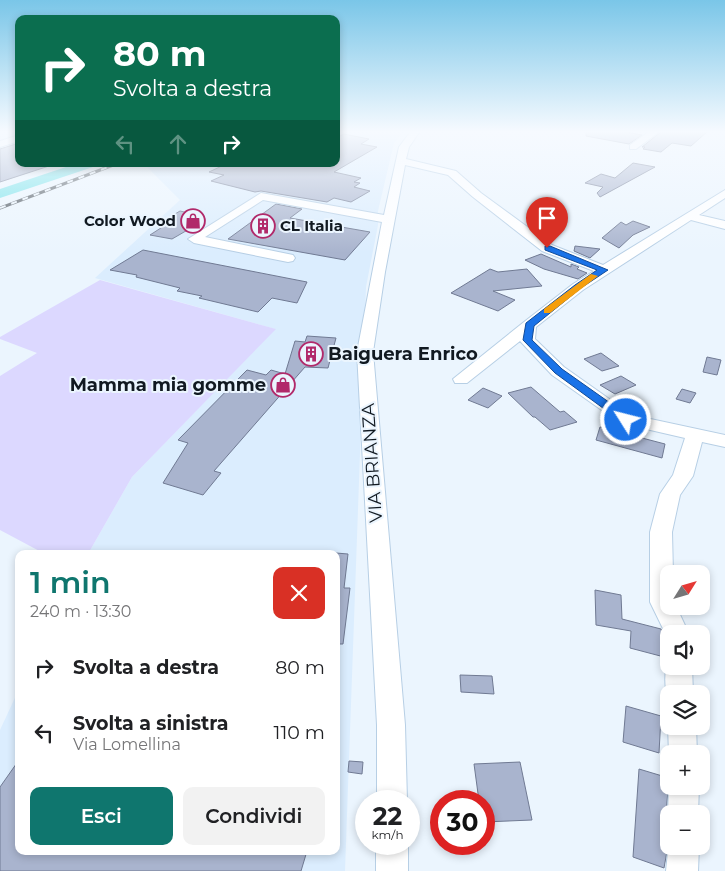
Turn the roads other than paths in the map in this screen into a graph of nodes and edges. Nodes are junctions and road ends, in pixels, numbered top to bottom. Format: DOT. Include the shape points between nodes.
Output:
graph roads {
  1 [pos="399,172"];
  2 [pos="444,172"];
  3 [pos="725,193"];
  4 [pos="688,216"];
  5 [pos="389,220"];
  6 [pos="725,226"];
  7 [pos="288,258"];
  8 [pos="604,270"];
  9 [pos="529,325"];
  10 [pos="461,379"];
  11 [pos="694,435"];
  12 [pos="725,441"];
  13 [pos="673,625"];
  14 [pos="392,790"];
  15 [pos="392,855"];
  16 [pos="683,855"];
  17 [pos="392,871"];
  18 [pos="682,871"];
  1 -- 5 [label="street, VIA BRIANZA"];
  2 -- 8 [label="street" via="452,173 477,196 547,248"];
  3 -- 4 [label="street"];
  4 -- 6 [label="street"];
  4 -- 8 [label="street"];
  5 -- 7 [label="street" via="261,196 194,239"];
  5 -- 14 [label="street, VIA BRIANZA" via="365,352 391,725"];
  8 -- 9 [label="street"];
  9 -- 10 [label="street"];
  9 -- 11 [label="street" via="528,340 558,371 626,420"];
  11 -- 12 [label="street"];
  11 -- 13 [label="street" via="684,476 670,494 661,532 662,602"];
  15 -- 17 [label="street"];
  16 -- 18 [label="street"];
}
